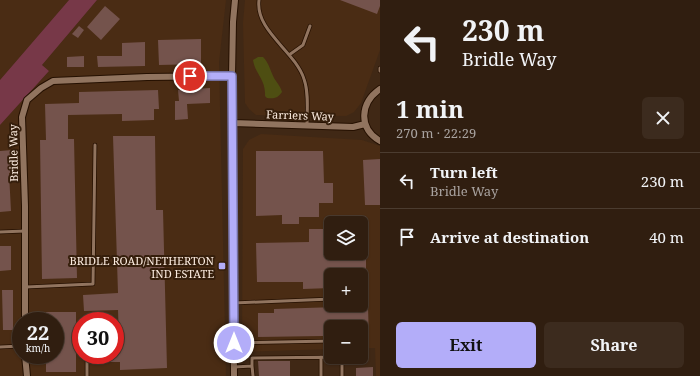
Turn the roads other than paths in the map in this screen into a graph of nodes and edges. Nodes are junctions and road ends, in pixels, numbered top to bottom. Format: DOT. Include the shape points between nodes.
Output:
graph roads {
  1 [pos="235,0"];
  2 [pos="259,0"];
  3 [pos="310,26"];
  4 [pos="289,55"];
  5 [pos="380,68"];
  6 [pos="380,71"];
  7 [pos="232,76"];
  8 [pos="380,89"];
  9 [pos="233,123"];
  10 [pos="365,124"];
  11 [pos="307,125"];
  12 [pos="380,141"];
  13 [pos="95,144"];
  14 [pos="25,231"];
  15 [pos="0,232"];
  16 [pos="26,287"];
  17 [pos="324,299"];
  18 [pos="234,303"];
  19 [pos="26,312"];
  20 [pos="324,341"];
  21 [pos="234,343"];
  22 [pos="12,346"];
  23 [pos="0,347"];
  24 [pos="321,357"];
  25 [pos="26,364"];
  26 [pos="87,364"];
  27 [pos="252,366"];
  28 [pos="234,367"];
  29 [pos="27,376"];
  30 [pos="87,376"];
  31 [pos="234,376"];
  32 [pos="253,376"];
  33 [pos="322,376"];
  34 [pos="342,376"];
  1 -- 7 [label="street" via="232,22"];
  2 -- 4 [label="lane" via="258,6 265,25"];
  3 -- 4 [label="lane" via="303,45"];
  4 -- 11 [label="lane" via="300,68 304,79"];
  5 -- 6 [label="lane"];
  7 -- 9 [label="street"];
  7 -- 14 [label="street, Bridle Way" via="53,81 41,88 27,100 22,118"];
  8 -- 10 [label="street" via="370,97 365,106"];
  9 -- 11 [label="street, Farriers Way"];
  9 -- 18 [label="street"];
  10 -- 11 [label="street, Farriers Way" via="353,127"];
  10 -- 12 [label="street" via="370,133"];
  13 -- 16 [label="lane" via="93,284"];
  14 -- 15 [label="lane"];
  14 -- 16 [label="street, Bridle Way"];
  16 -- 19 [label="street, Bridle Way"];
  17 -- 18 [label="lane"];
  18 -- 21 [label="street"];
  20 -- 21 [label="lane"];
  21 -- 28 [label="street"];
  22 -- 23 [label="lane"];
  24 -- 27 [label="lane" via="252,358"];
  24 -- 33 [label="lane"];
  24 -- 34 [label="lane" via="342,357"];
  25 -- 29 [label="street"];
  26 -- 30 [label="lane"];
  27 -- 28 [label="lane"];
  27 -- 32 [label="lane"];
  28 -- 31 [label="street"];
}
